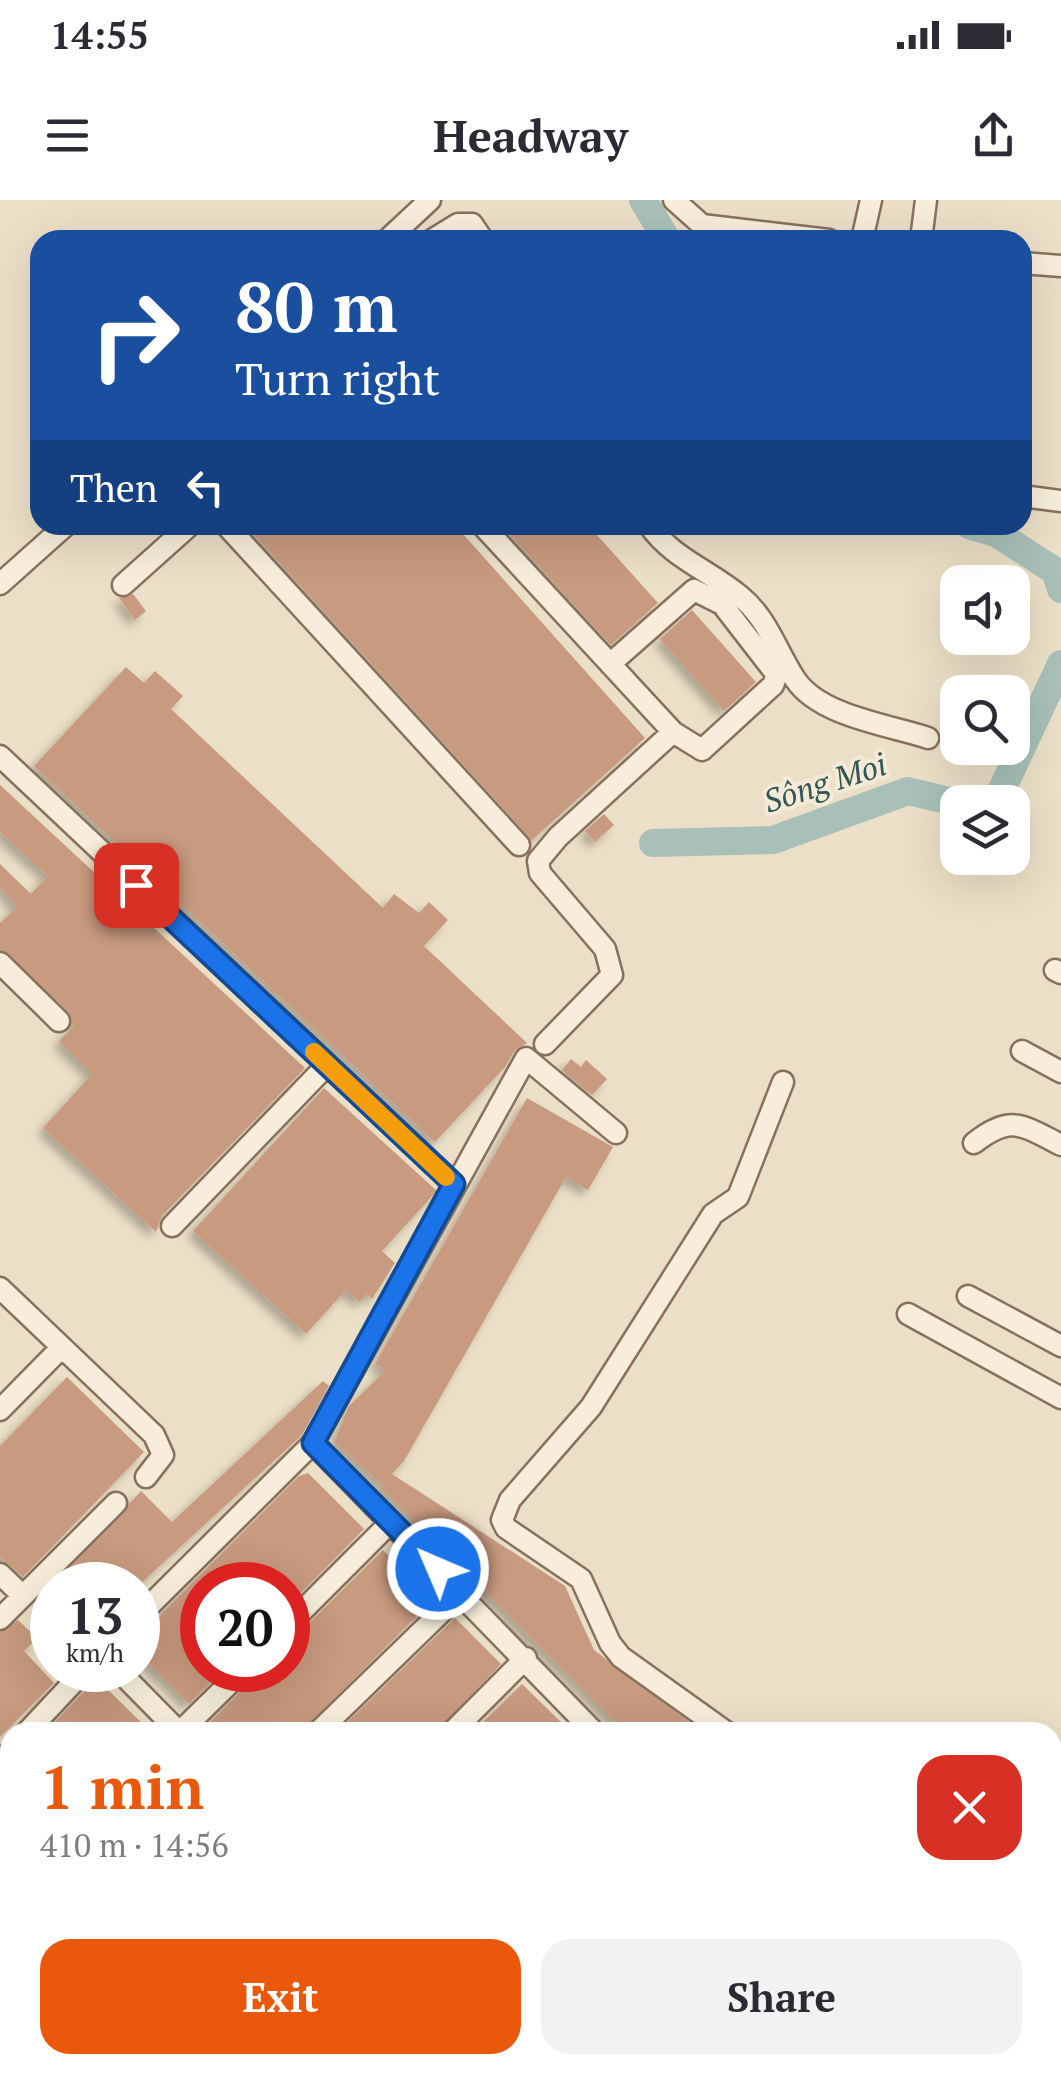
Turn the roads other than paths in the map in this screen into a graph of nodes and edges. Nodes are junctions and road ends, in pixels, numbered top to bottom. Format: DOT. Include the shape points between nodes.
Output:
graph roads {
  1 [pos="430,200"];
  2 [pos="674,200"];
  3 [pos="871,200"];
  4 [pos="926,200"];
  5 [pos="397,230"];
  6 [pos="448,230"];
  7 [pos="476,230"];
  8 [pos="738,230"];
  9 [pos="864,230"];
  10 [pos="922,230"];
  11 [pos="1032,264"];
  12 [pos="1061,266"];
  13 [pos="1032,497"];
  14 [pos="1061,501"];
  15 [pos="55,535"];
  16 [pos="179,535"];
  17 [pos="235,535"];
  18 [pos="491,535"];
  19 [pos="658,535"];
  20 [pos="0,584"];
  21 [pos="124,585"];
  22 [pos="610,664"];
  23 [pos="673,732"];
  24 [pos="928,738"];
  25 [pos="0,756"];
  26 [pos="519,845"];
  27 [pos="0,964"];
  28 [pos="59,1022"];
  29 [pos="546,1044"];
  30 [pos="1022,1051"];
  31 [pos="327,1065"];
  32 [pos="1061,1072"];
  33 [pos="784,1082"];
  34 [pos="616,1132"];
  35 [pos="974,1143"];
  36 [pos="1061,1144"];
  37 [pos="454,1184"];
  38 [pos="172,1226"];
  39 [pos="0,1288"];
  40 [pos="968,1296"];
  41 [pos="908,1314"];
  42 [pos="1061,1346"];
  43 [pos="60,1348"];
  44 [pos="1061,1398"];
  45 [pos="0,1410"];
  46 [pos="313,1443"];
  47 [pos="146,1478"];
  48 [pos="116,1503"];
  49 [pos="391,1522"];
  50 [pos="0,1574"];
  51 [pos="462,1593"];
  52 [pos="160,1594"];
  53 [pos="22,1596"];
  54 [pos="310,1603"];
  55 [pos="0,1619"];
  56 [pos="526,1658"];
  57 [pos="65,1692"];
  58 [pos="140,1692"];
  59 [pos="220,1692"];
  60 [pos="37,1722"];
  61 [pos="169,1722"];
  62 [pos="189,1722"];
  63 [pos="328,1722"];
  64 [pos="462,1722"];
  65 [pos="582,1722"];
  66 [pos="712,1722"];
  1 -- 5 [label="street"];
  2 -- 8 [label="street" via="702,226"];
  3 -- 9 [label="street"];
  4 -- 10 [label="street"];
  6 -- 7 [label="street" via="472,224"];
  11 -- 12 [label="street"];
  13 -- 14 [label="street"];
  15 -- 20 [label="street"];
  16 -- 21 [label="street"];
  17 -- 26 [label="street"];
  18 -- 22 [label="street"];
  19 -- 24 [label="street" via="758,614 806,691 836,709"];
  22 -- 23 [label="street"];
  22 -- 23 [label="street" via="694,590 722,604 778,676 702,750"];
  23 -- 29 [label="street" via="538,861 540,872 605,950 612,975"];
  25 -- 31 [label="street"];
  27 -- 28 [label="street"];
  30 -- 32 [label="street"];
  31 -- 37 [label="street"];
  31 -- 38 [label="street"];
  33 -- 66 [label="street" via="738,1197 713,1214 591,1406 510,1500 502,1520 581,1579 621,1657"];
  34 -- 37 [label="street" via="526,1058"];
  35 -- 36 [label="street" via="1010,1123"];
  37 -- 46 [label="street"];
  39 -- 43 [label="street"];
  40 -- 42 [label="street"];
  41 -- 44 [label="street"];
  43 -- 45 [label="street"];
  43 -- 47 [label="street" via="160,1444 160,1464"];
  46 -- 49 [label="street"];
  46 -- 52 [label="street"];
  48 -- 53 [label="street"];
  49 -- 51 [label="street"];
  49 -- 54 [label="street"];
  50 -- 53 [label="street"];
  51 -- 56 [label="street"];
  51 -- 63 [label="street"];
  53 -- 55 [label="street"];
  56 -- 64 [label="street"];
  56 -- 65 [label="street"];
  57 -- 60 [label="street"];
  58 -- 61 [label="street"];
  59 -- 62 [label="street"];
}
